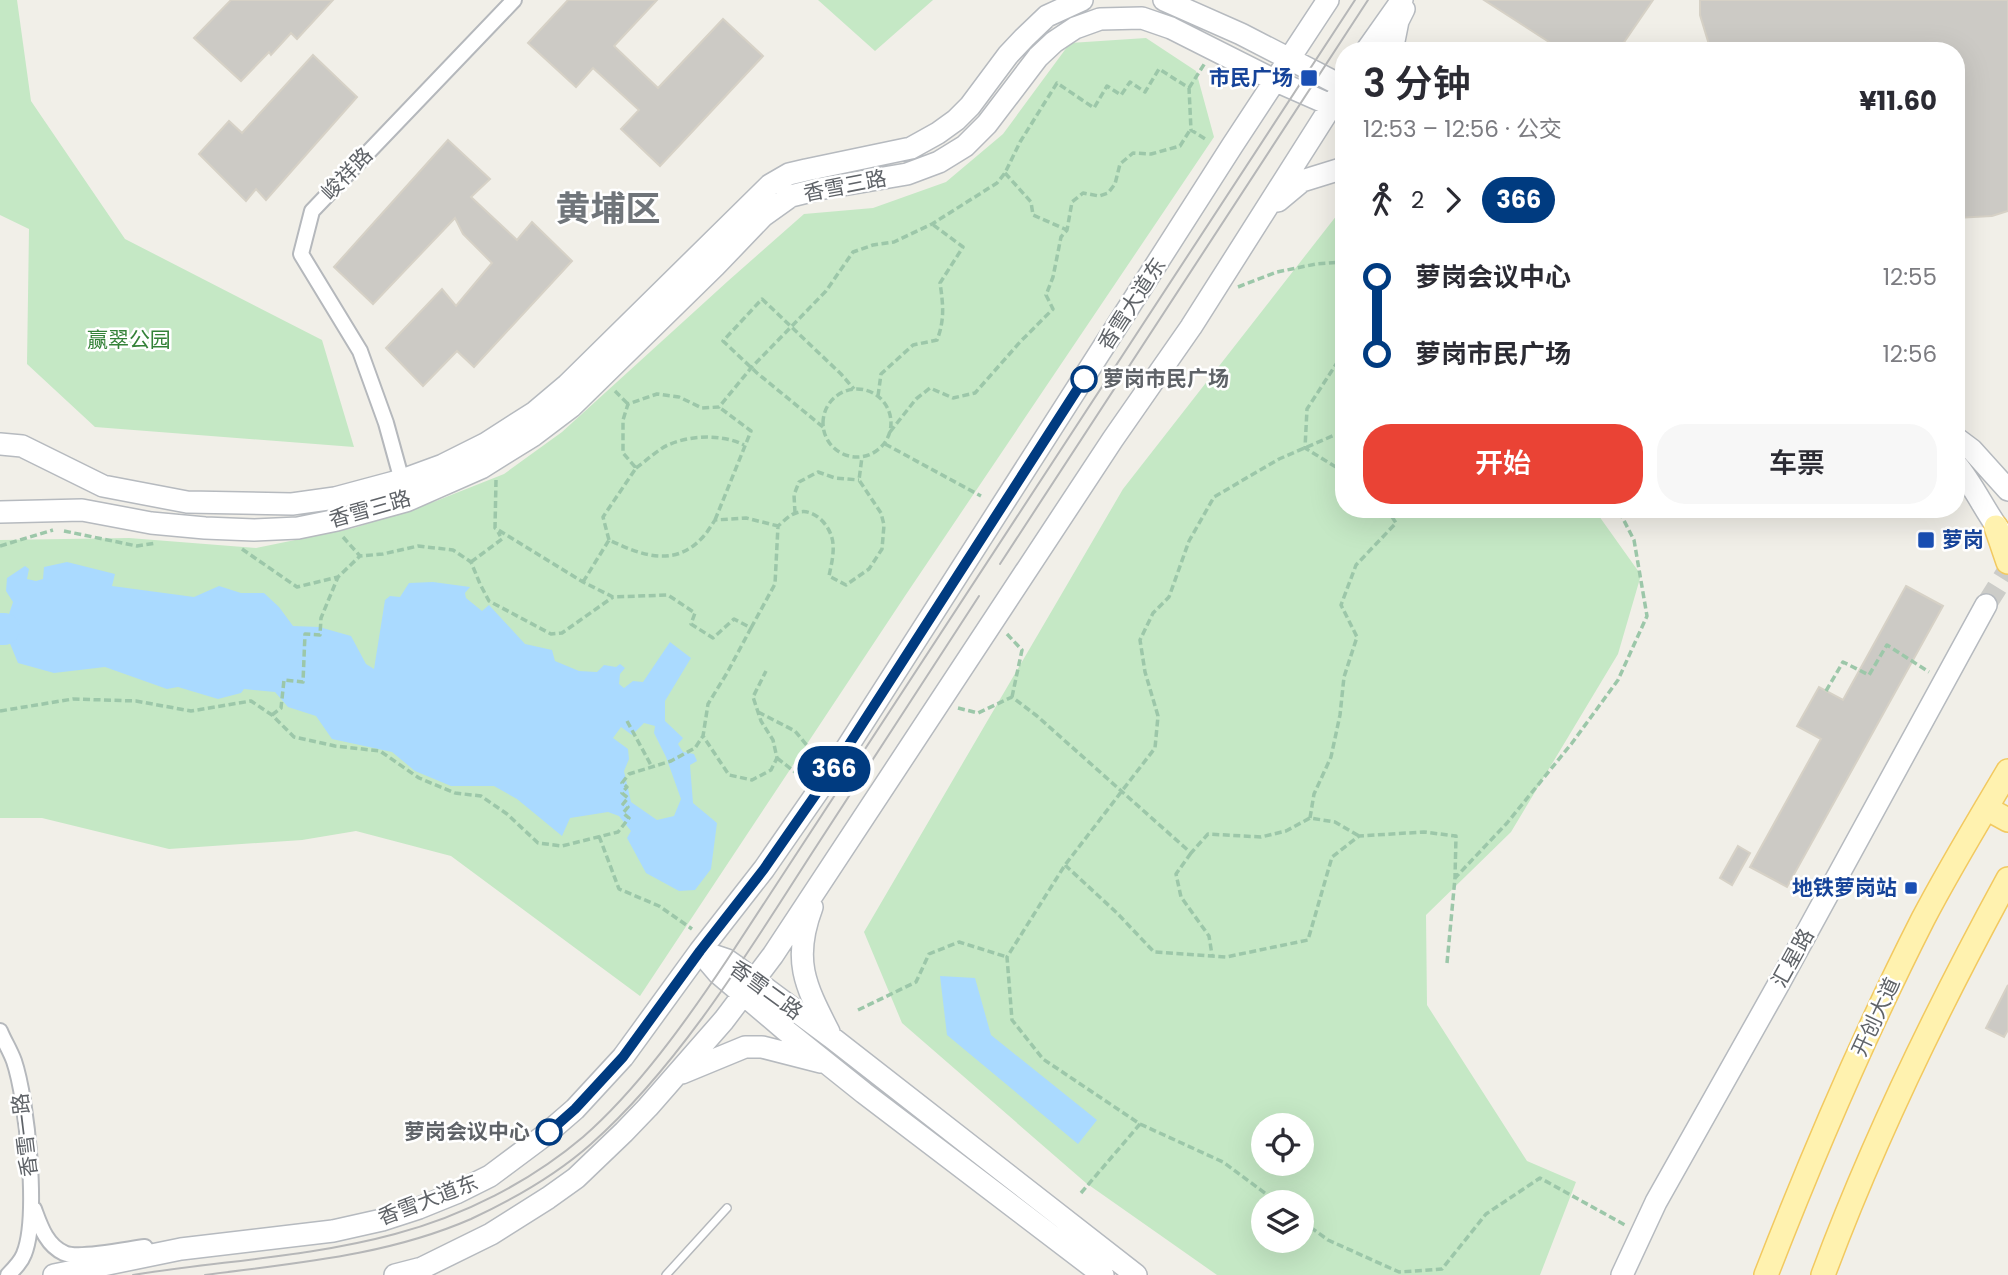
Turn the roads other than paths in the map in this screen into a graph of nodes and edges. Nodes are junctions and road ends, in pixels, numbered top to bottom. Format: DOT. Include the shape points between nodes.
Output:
graph roads {
  1 [pos="514,0"];
  2 [pos="1082,0"];
  3 [pos="1164,0"];
  4 [pos="1328,0"];
  5 [pos="1402,0"];
  6 [pos="1409,0"];
  7 [pos="1372,42"];
  8 [pos="1394,42"];
  9 [pos="1291,58"];
  10 [pos="1276,81"];
  11 [pos="1335,81"];
  12 [pos="1335,107"];
  13 [pos="1335,112"];
  14 [pos="1335,172"];
  15 [pos="1252,232"];
  16 [pos="0,444"];
  17 [pos="1965,445"];
  18 [pos="1965,476"];
  19 [pos="402,480"];
  20 [pos="2008,490"];
  21 [pos="406,501"];
  22 [pos="0,512"];
  23 [pos="2002,534"];
  24 [pos="2008,562"];
  25 [pos="1986,605"];
  26 [pos="2008,771"];
  27 [pos="1986,808"];
  28 [pos="2008,820"];
  29 [pos="825,876"];
  30 [pos="2008,879"];
  31 [pos="700,951"];
  32 [pos="748,988"];
  33 [pos="0,1031"];
  34 [pos="831,1037"];
  35 [pos="829,1064"];
  36 [pos="674,1077"];
  37 [pos="32,1201"];
  38 [pos="727,1209"];
  39 [pos="181,1249"];
  40 [pos="8,1275"];
  41 [pos="54,1275"];
  42 [pos="395,1275"];
  43 [pos="666,1275"];
  44 [pos="1103,1275"];
  45 [pos="1136,1275"];
  46 [pos="1622,1275"];
  47 [pos="1766,1275"];
  48 [pos="1823,1275"];
  1 -- 19 [label="street, 峻祥路" via="312,211 302,254 360,351"];
  2 -- 19 [label="street, 香雪三路" via="1047,16 1008,55 970,106 938,133 911,148 789,174 770,186 535,412 485,444"];
  3 -- 9 [label="street"];
  4 -- 9 [label="street, 香雪大道东"];
  5 -- 7 [label="street"];
  6 -- 8 [label="street"];
  9 -- 10 [label="street, 香雪大道东"];
  9 -- 11 [label="street"];
  10 -- 12 [label="street, 香雪三路"];
  10 -- 21 [label="street, 香雪三路" via="1142,18 1100,19 1075,29 1038,57 1005,103 965,146 908,174 791,196 764,216 571,407 481,468"];
  10 -- 31 [label="street, 香雪大道东" via="832,771"];
  13 -- 15 [label="street"];
  14 -- 15 [label="street" via="1302,181"];
  15 -- 29 [label="street"];
  16 -- 19 [label="street, 香雪三路" via="22,446 103,486 187,502 292,504"];
  17 -- 20 [label="street"];
  18 -- 23 [label="street"];
  19 -- 21 [label="street, 峻祥路"];
  21 -- 22 [label="street, 香雪三路" via="298,528 254,530 151,523 82,509"];
  23 -- 24 [label="main road"];
  25 -- 46 [label="street, 汇星路" via="1656,1202"];
  26 -- 27 [label="main road, 开创大道"];
  27 -- 28 [label="main road"];
  27 -- 47 [label="main road, 开创大道" via="1925,916 1875,1019"];
  29 -- 32 [label="street"];
  29 -- 34 [label="street" via="806,925 801,958 807,989"];
  30 -- 48 [label="main road" via="1902,1085"];
  31 -- 32 [label="street, 香雪二路" via="718,973"];
  31 -- 39 [label="street, 香雪大道东" via="603,1081 545,1135 490,1175 419,1209 382,1220 333,1231"];
  32 -- 34 [label="street, 香雪二路"];
  32 -- 35 [label="street, 香雪二路"];
  32 -- 36 [label="street"];
  33 -- 37 [label="street, 香雪一路" via="14,1061 21,1095"];
  34 -- 45 [label="street, 香雪二路"];
  35 -- 36 [label="street" via="745,1046"];
  35 -- 44 [label="street, 香雪二路"];
  36 -- 42 [label="street" via="600,1156 548,1198 458,1251"];
  37 -- 39 [label="street" via="42,1233 64,1253 79,1256 152,1246"];
  37 -- 40 [label="street" via="24,1255"];
  38 -- 43 [label="lane"];
  39 -- 41 [label="street, 香雪大道东"];
}
